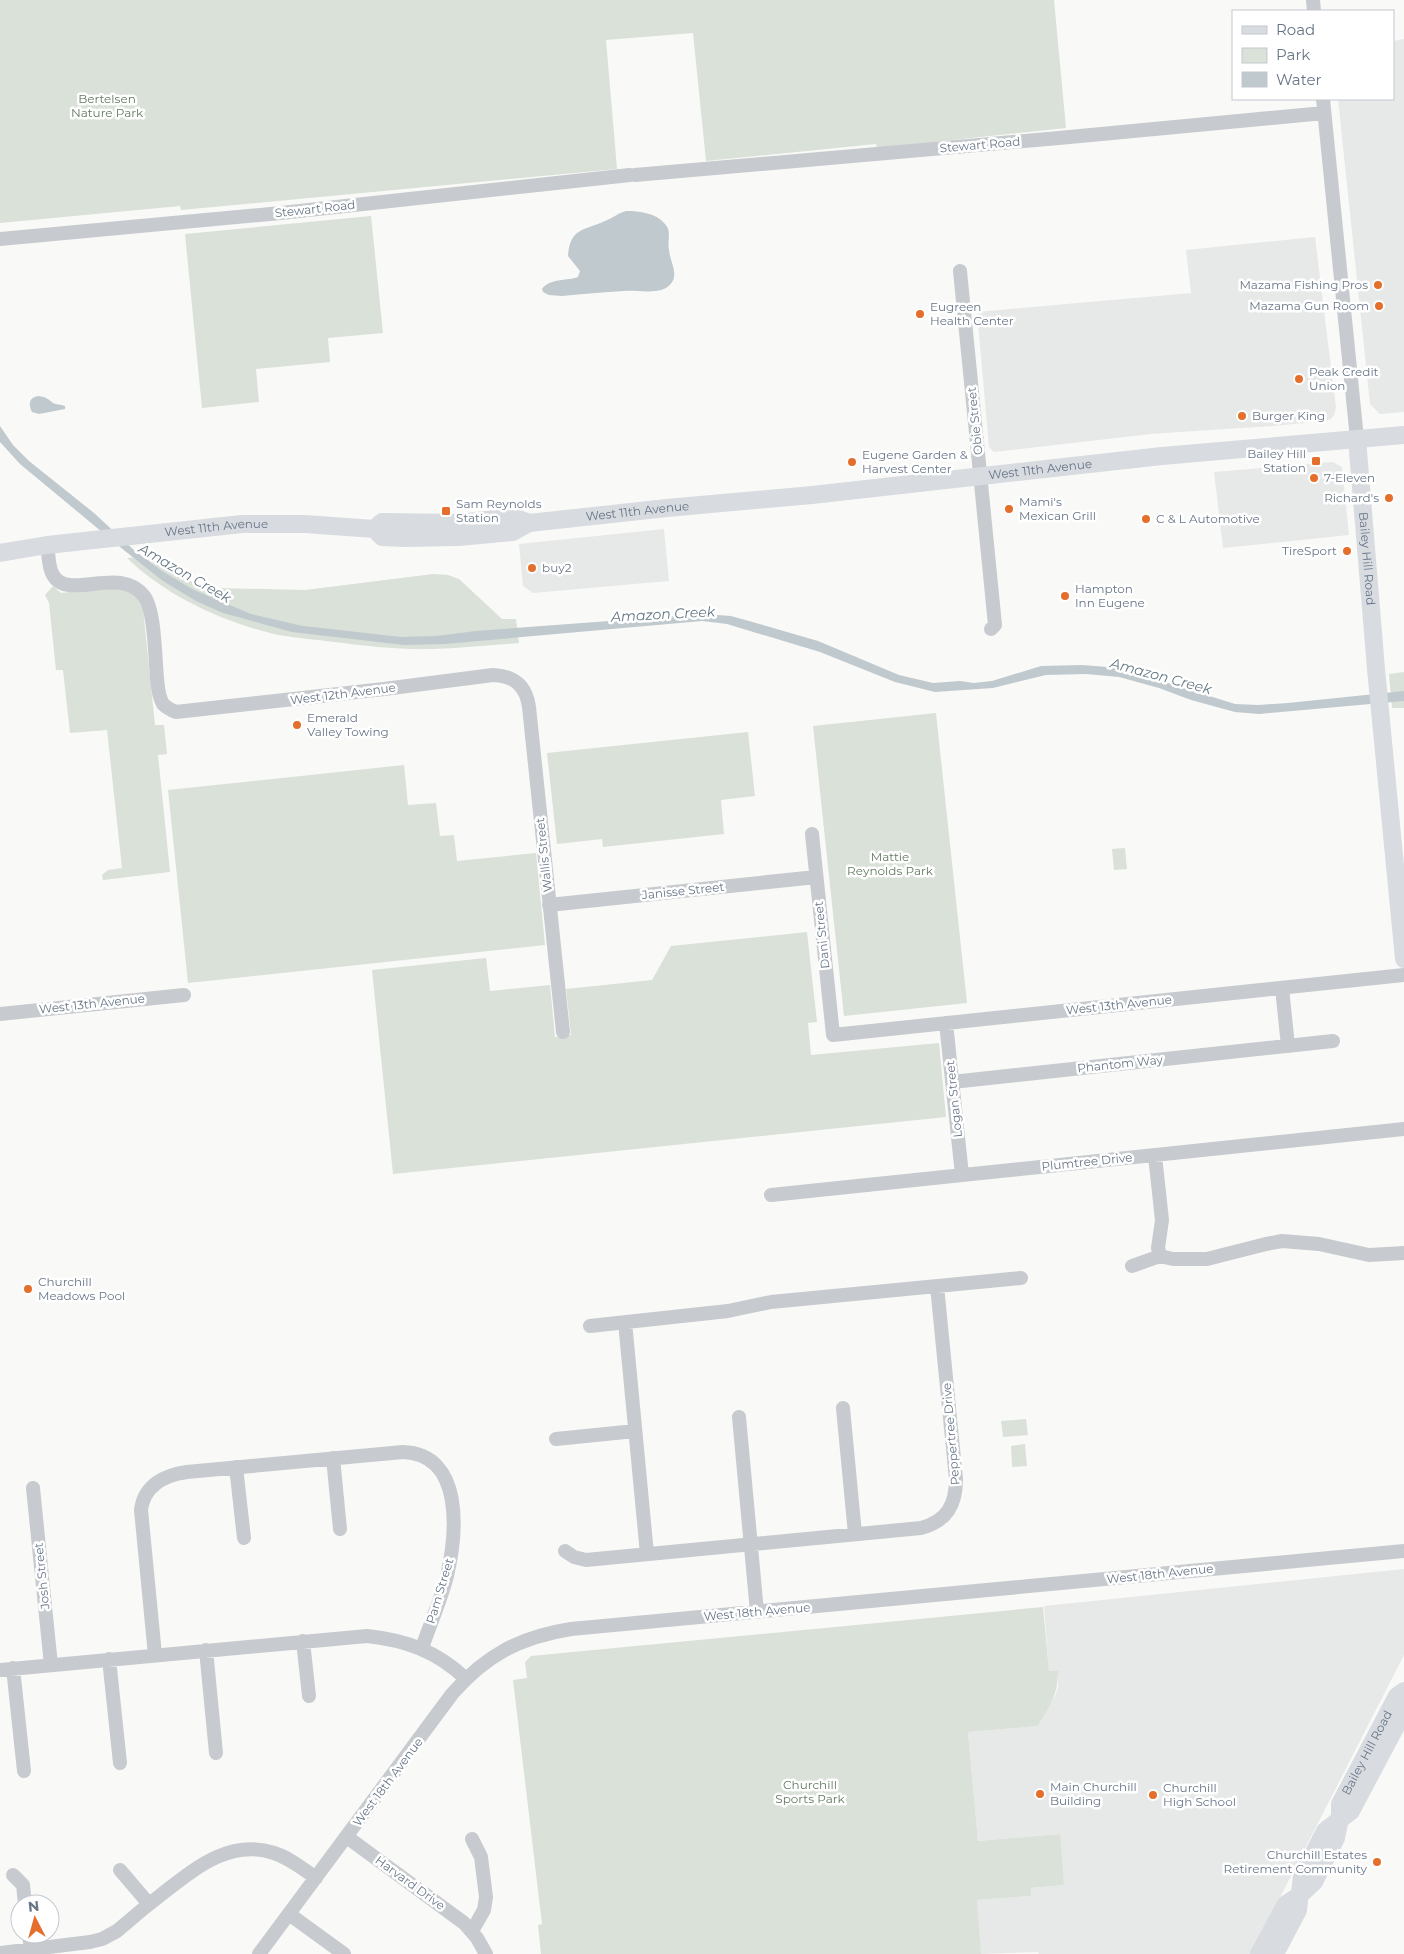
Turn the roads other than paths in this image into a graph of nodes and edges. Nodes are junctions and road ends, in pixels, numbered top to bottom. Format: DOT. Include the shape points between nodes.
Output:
graph roads {
  1 [pos="1323,100"];
  2 [pos="1324,113"];
  3 [pos="0,238"];
  4 [pos="960,271"];
  5 [pos="1404,434"];
  6 [pos="1356,439"];
  7 [pos="981,475"];
  8 [pos="47,545"];
  9 [pos="0,553"];
  10 [pos="991,629"];
  11 [pos="518,682"];
  12 [pos="812,834"];
  13 [pos="816,877"];
  14 [pos="549,905"];
  15 [pos="1404,959"];
  16 [pos="1404,976"];
  17 [pos="1282,988"];
  18 [pos="184,995"];
  19 [pos="0,1014"];
  20 [pos="946,1023"];
  21 [pos="563,1032"];
  22 [pos="833,1035"];
  23 [pos="1333,1041"];
  24 [pos="1288,1046"];
  25 [pos="952,1082"];
  26 [pos="1404,1129"];
  27 [pos="1155,1156"];
  28 [pos="962,1175"];
  29 [pos="771,1195"];
  30 [pos="1404,1253"];
  31 [pos="1160,1256"];
  32 [pos="1132,1266"];
  33 [pos="1021,1278"];
  34 [pos="937,1286"];
  35 [pos="624,1322"];
  36 [pos="590,1326"];
  37 [pos="843,1408"];
  38 [pos="739,1417"];
  39 [pos="635,1431"];
  40 [pos="556,1439"];
  41 [pos="333,1458"];
  42 [pos="236,1467"];
  43 [pos="33,1488"];
  44 [pos="340,1529"];
  45 [pos="855,1534"];
  46 [pos="244,1538"];
  47 [pos="751,1544"];
  48 [pos="565,1551"];
  49 [pos="1404,1552"];
  50 [pos="647,1554"];
  51 [pos="757,1612"];
  52 [pos="303,1641"];
  53 [pos="422,1648"];
  54 [pos="206,1650"];
  55 [pos="154,1655"];
  56 [pos="109,1659"];
  57 [pos="51,1665"];
  58 [pos="7,1669"];
  59 [pos="466,1679"];
  60 [pos="1404,1691"];
  61 [pos="309,1696"];
  62 [pos="1404,1712"];
  63 [pos="216,1753"];
  64 [pos="120,1763"];
  65 [pos="24,1771"];
  66 [pos="1340,1818"];
  67 [pos="347,1837"];
  68 [pos="472,1839"];
  69 [pos="120,1870"];
  70 [pos="13,1876"];
  71 [pos="316,1878"];
  72 [pos="24,1894"];
  73 [pos="1300,1896"];
  74 [pos="149,1904"];
  75 [pos="289,1914"];
  76 [pos="472,1931"];
  77 [pos="30,1944"];
  78 [pos="30,1950"];
  79 [pos="0,1953"];
  80 [pos="259,1954"];
  81 [pos="344,1954"];
  82 [pos="486,1954"];
  83 [pos="1259,1954"];
  84 [pos="1275,1954"];
  1 -- 2 [label="street, Bailey Hill Road"];
  2 -- 3 [label="street, Stewart Road" via="633,175 281,213"];
  2 -- 6 [label="street, Bailey Hill Road"];
  4 -- 7 [label="street, Obie Street"];
  5 -- 6 [label="main road, West 11th Avenue"];
  6 -- 7 [label="main road, West 11th Avenue"];
  6 -- 15 [label="main road, Bailey Hill Road"];
  7 -- 8 [label="main road, West 11th Avenue" via="529,523 513,532 450,538 382,537 374,529 265,523"];
  7 -- 10 [label="street, Obie Street" via="995,624"];
  8 -- 9 [label="main road, West 11th Avenue"];
  8 -- 11 [label="street, West 12th Avenue" via="51,569 60,582 74,585 123,582 132,584 144,596 150,610 159,695 168,708 176,712 494,675"];
  11 -- 14 [label="street, Wallis Street" via="528,698"];
  12 -- 13 [label="street, Dani Street"];
  13 -- 14 [label="street, Janisse Street"];
  13 -- 22 [label="street, Dani Street"];
  14 -- 21 [label="street, Wallis Street"];
  16 -- 17 [label="street, West 13th Avenue"];
  17 -- 20 [label="street, West 13th Avenue"];
  17 -- 24 [label="street"];
  18 -- 19 [label="street, West 13th Avenue"];
  20 -- 22 [label="street, West 13th Avenue"];
  20 -- 25 [label="street, Logan Street"];
  23 -- 24 [label="street, Phantom Way"];
  24 -- 25 [label="street, Phantom Way"];
  25 -- 28 [label="street, Logan Street"];
  26 -- 27 [label="street, Plumtree Drive"];
  27 -- 28 [label="street, Plumtree Drive"];
  27 -- 31 [label="street" via="1162,1220"];
  28 -- 29 [label="street, Plumtree Drive"];
  30 -- 31 [label="street" via="1369,1255 1310,1242 1282,1241 1206,1259"];
  31 -- 32 [label="street"];
  33 -- 34 [label="street"];
  34 -- 35 [label="street" via="771,1302 736,1310"];
  34 -- 45 [label="street, Peppertree Drive" via="956,1479 953,1501 944,1517 930,1526"];
  35 -- 36 [label="street"];
  35 -- 39 [label="street"];
  37 -- 45 [label="street"];
  38 -- 47 [label="street"];
  39 -- 40 [label="street"];
  39 -- 50 [label="street"];
  41 -- 42 [label="street, Pam Street"];
  41 -- 44 [label="street"];
  41 -- 53 [label="street, Pam Street" via="419,1453 434,1462 446,1480 452,1513 451,1552 443,1588"];
  42 -- 46 [label="street"];
  42 -- 55 [label="street, Pam Street" via="168,1476 152,1486 144,1499 141,1516"];
  43 -- 57 [label="street, Josh Street"];
  45 -- 47 [label="street, Peppertree Drive"];
  47 -- 50 [label="street, Peppertree Drive"];
  47 -- 51 [label="street"];
  48 -- 50 [label="street, Peppertree Drive" via="586,1560"];
  49 -- 51 [label="street, West 18th Avenue"];
  51 -- 59 [label="street, West 18th Avenue" via="531,1637 480,1665"];
  52 -- 53 [label="street" via="367,1636"];
  52 -- 54 [label="street"];
  52 -- 61 [label="street"];
  53 -- 59 [label="street" via="445,1661"];
  54 -- 55 [label="street"];
  54 -- 63 [label="street"];
  55 -- 56 [label="street"];
  56 -- 57 [label="street"];
  56 -- 64 [label="street"];
  57 -- 58 [label="street"];
  58 -- 65 [label="street"];
  59 -- 67 [label="street, West 18th Avenue"];
  60 -- 66 [label="main road, Bailey Hill Road" via="1397,1696 1340,1804"];
  62 -- 66 [label="main road, Bailey Hill Road" via="1351,1811"];
  66 -- 73 [label="main road, Bailey Hill Road" via="1325,1831 1302,1876"];
  67 -- 71 [label="street, West 18th Avenue"];
  67 -- 76 [label="street, Harvard Drive"];
  68 -- 76 [label="street" via="481,1856 486,1898 484,1910"];
  69 -- 74 [label="street"];
  70 -- 72 [label="street" via="23,1885"];
  71 -- 74 [label="street" via="272,1852 233,1851 202,1863"];
  71 -- 75 [label="street, West 18th Avenue"];
  73 -- 83 [label="main road" via="1286,1904"];
  73 -- 84 [label="main road, Bailey Hill Road" via="1298,1910"];
  74 -- 78 [label="street" via="117,1931 102,1939"];
  75 -- 80 [label="street, West 18th Avenue"];
  75 -- 81 [label="street"];
  76 -- 82 [label="street, Harvard Drive"];
  77 -- 78 [label="street"];
  78 -- 79 [label="street"];
}
